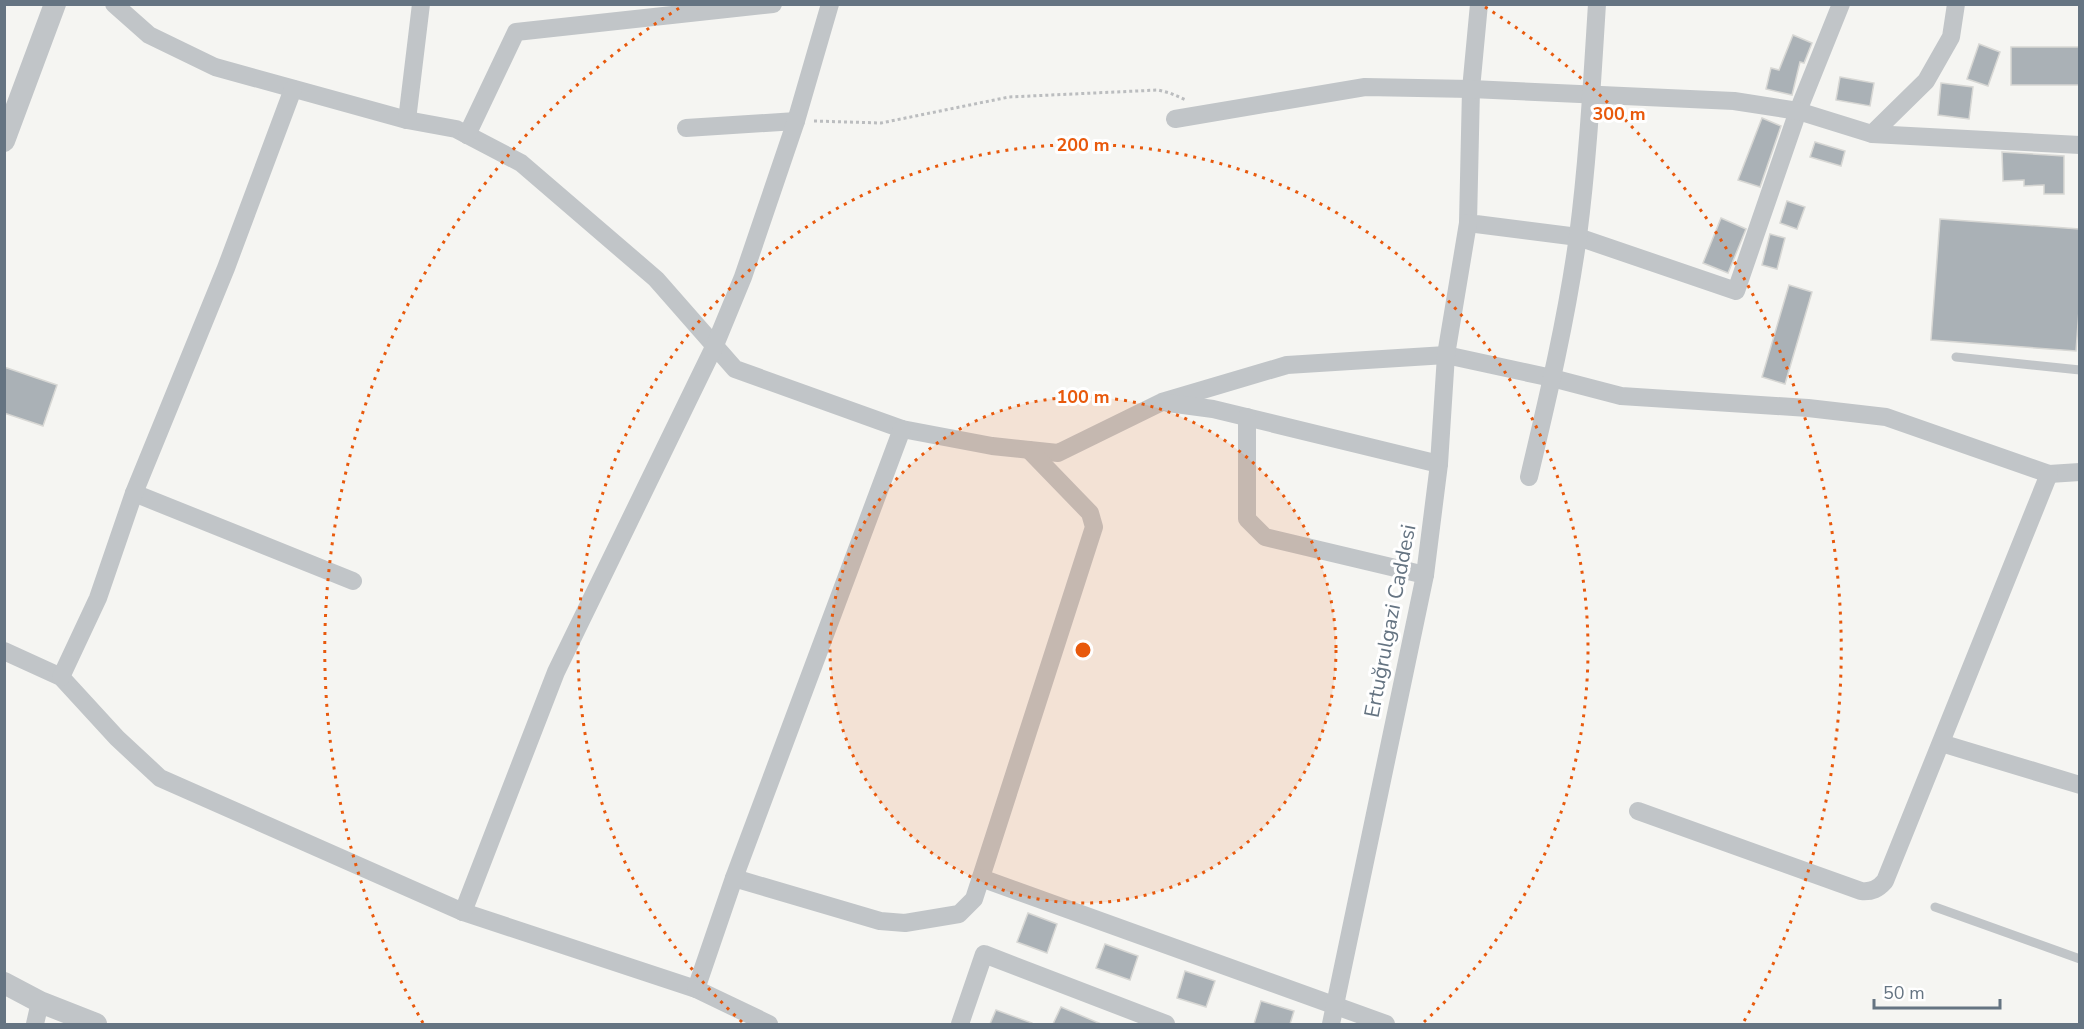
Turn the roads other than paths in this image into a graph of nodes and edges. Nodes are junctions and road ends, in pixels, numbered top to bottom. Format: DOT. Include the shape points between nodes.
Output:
graph roads {
  1 [pos="55,4"];
  2 [pos="114,4"];
  3 [pos="421,4"];
  4 [pos="773,4"];
  5 [pos="830,4"];
  6 [pos="1479,4"];
  7 [pos="1597,4"];
  8 [pos="1841,4"];
  9 [pos="1956,4"];
  10 [pos="293,89"];
  11 [pos="1471,89"];
  12 [pos="1592,95"];
  13 [pos="1798,111"];
  14 [pos="1175,119"];
  15 [pos="407,120"];
  16 [pos="796,121"];
  17 [pos="686,128"];
  18 [pos="1872,134"];
  19 [pos="467,135"];
  20 [pos="4,141"];
  21 [pos="2079,145"];
  22 [pos="1468,223"];
  23 [pos="1578,237"];
  24 [pos="715,345"];
  25 [pos="1446,355"];
  26 [pos="1956,357"];
  27 [pos="2079,370"];
  28 [pos="1552,378"];
  29 [pos="1162,402"];
  30 [pos="1247,417"];
  31 [pos="902,429"];
  32 [pos="1029,450"];
  33 [pos="1438,464"];
  34 [pos="2079,472"];
  35 [pos="2049,474"];
  36 [pos="1529,477"];
  37 [pos="134,493"];
  38 [pos="1425,575"];
  39 [pos="353,581"];
  40 [pos="4,651"];
  41 [pos="61,677"];
  42 [pos="1941,743"];
  43 [pos="2079,785"];
  44 [pos="1638,811"];
  45 [pos="734,878"];
  46 [pos="981,878"];
  47 [pos="1935,907"];
  48 [pos="463,912"];
  49 [pos="2079,959"];
  50 [pos="4,983"];
  51 [pos="696,989"];
  52 [pos="40,1002"];
  53 [pos="1334,1006"];
  54 [pos="35,1024"];
  55 [pos="96,1024"];
  56 [pos="769,1024"];
  57 [pos="960,1024"];
  58 [pos="1166,1024"];
  59 [pos="1331,1024"];
  60 [pos="1386,1024"];
  1 -- 20 [label="street"];
  2 -- 10 [label="street" via="149,35 214,68"];
  3 -- 15 [label="street"];
  4 -- 19 [label="street" via="516,32"];
  5 -- 16 [label="street"];
  6 -- 11 [label="street, Ertuğrulgazi Caddesi"];
  7 -- 12 [label="street"];
  8 -- 13 [label="street"];
  9 -- 18 [label="street" via="1951,37 1926,81"];
  10 -- 15 [label="street"];
  10 -- 37 [label="street" via="226,268"];
  11 -- 12 [label="street"];
  11 -- 14 [label="street" via="1365,87"];
  11 -- 22 [label="street, Ertuğrulgazi Caddesi"];
  12 -- 13 [label="street" via="1734,101"];
  12 -- 23 [label="street"];
  13 -- 18 [label="street"];
  13 -- 23 [label="street" via="1736,291"];
  15 -- 19 [label="street" via="456,129"];
  16 -- 17 [label="street"];
  16 -- 24 [label="street"];
  18 -- 21 [label="street"];
  19 -- 24 [label="street" via="521,163 656,279"];
  22 -- 23 [label="street"];
  22 -- 25 [label="street, Ertuğrulgazi Caddesi"];
  23 -- 28 [label="street"];
  24 -- 31 [label="street" via="735,369"];
  24 -- 48 [label="street" via="556,672"];
  25 -- 28 [label="street"];
  25 -- 29 [label="street" via="1287,365"];
  25 -- 33 [label="street, Ertuğrulgazi Caddesi"];
  26 -- 27 [label="lane"];
  28 -- 35 [label="street" via="1621,396 1886,417"];
  28 -- 36 [label="street"];
  29 -- 30 [label="street"];
  29 -- 32 [label="street" via="1058,453"];
  30 -- 33 [label="street"];
  30 -- 38 [label="street" via="1247,519 1265,537"];
  31 -- 32 [label="street"];
  31 -- 45 [label="street"];
  32 -- 46 [label="street" via="1090,513 1094,527"];
  33 -- 38 [label="street, Ertuğrulgazi Caddesi"];
  34 -- 35 [label="street"];
  35 -- 42 [label="street"];
  37 -- 39 [label="street"];
  37 -- 41 [label="street" via="98,598"];
  38 -- 53 [label="street, Ertuğrulgazi Caddesi"];
  40 -- 41 [label="street"];
  41 -- 48 [label="street" via="160,778"];
  42 -- 43 [label="street"];
  42 -- 44 [label="street" via="1885,881 1868,891"];
  45 -- 46 [label="street" via="880,921 905,923 959,914 974,899"];
  45 -- 51 [label="street"];
  46 -- 53 [label="street"];
  47 -- 49 [label="lane"];
  48 -- 51 [label="street"];
  50 -- 52 [label="street"];
  51 -- 56 [label="street"];
  52 -- 54 [label="street"];
  52 -- 55 [label="street"];
  53 -- 59 [label="street, Ertuğrulgazi Caddesi"];
  53 -- 60 [label="street"];
  57 -- 58 [label="street" via="984,954"];
}
